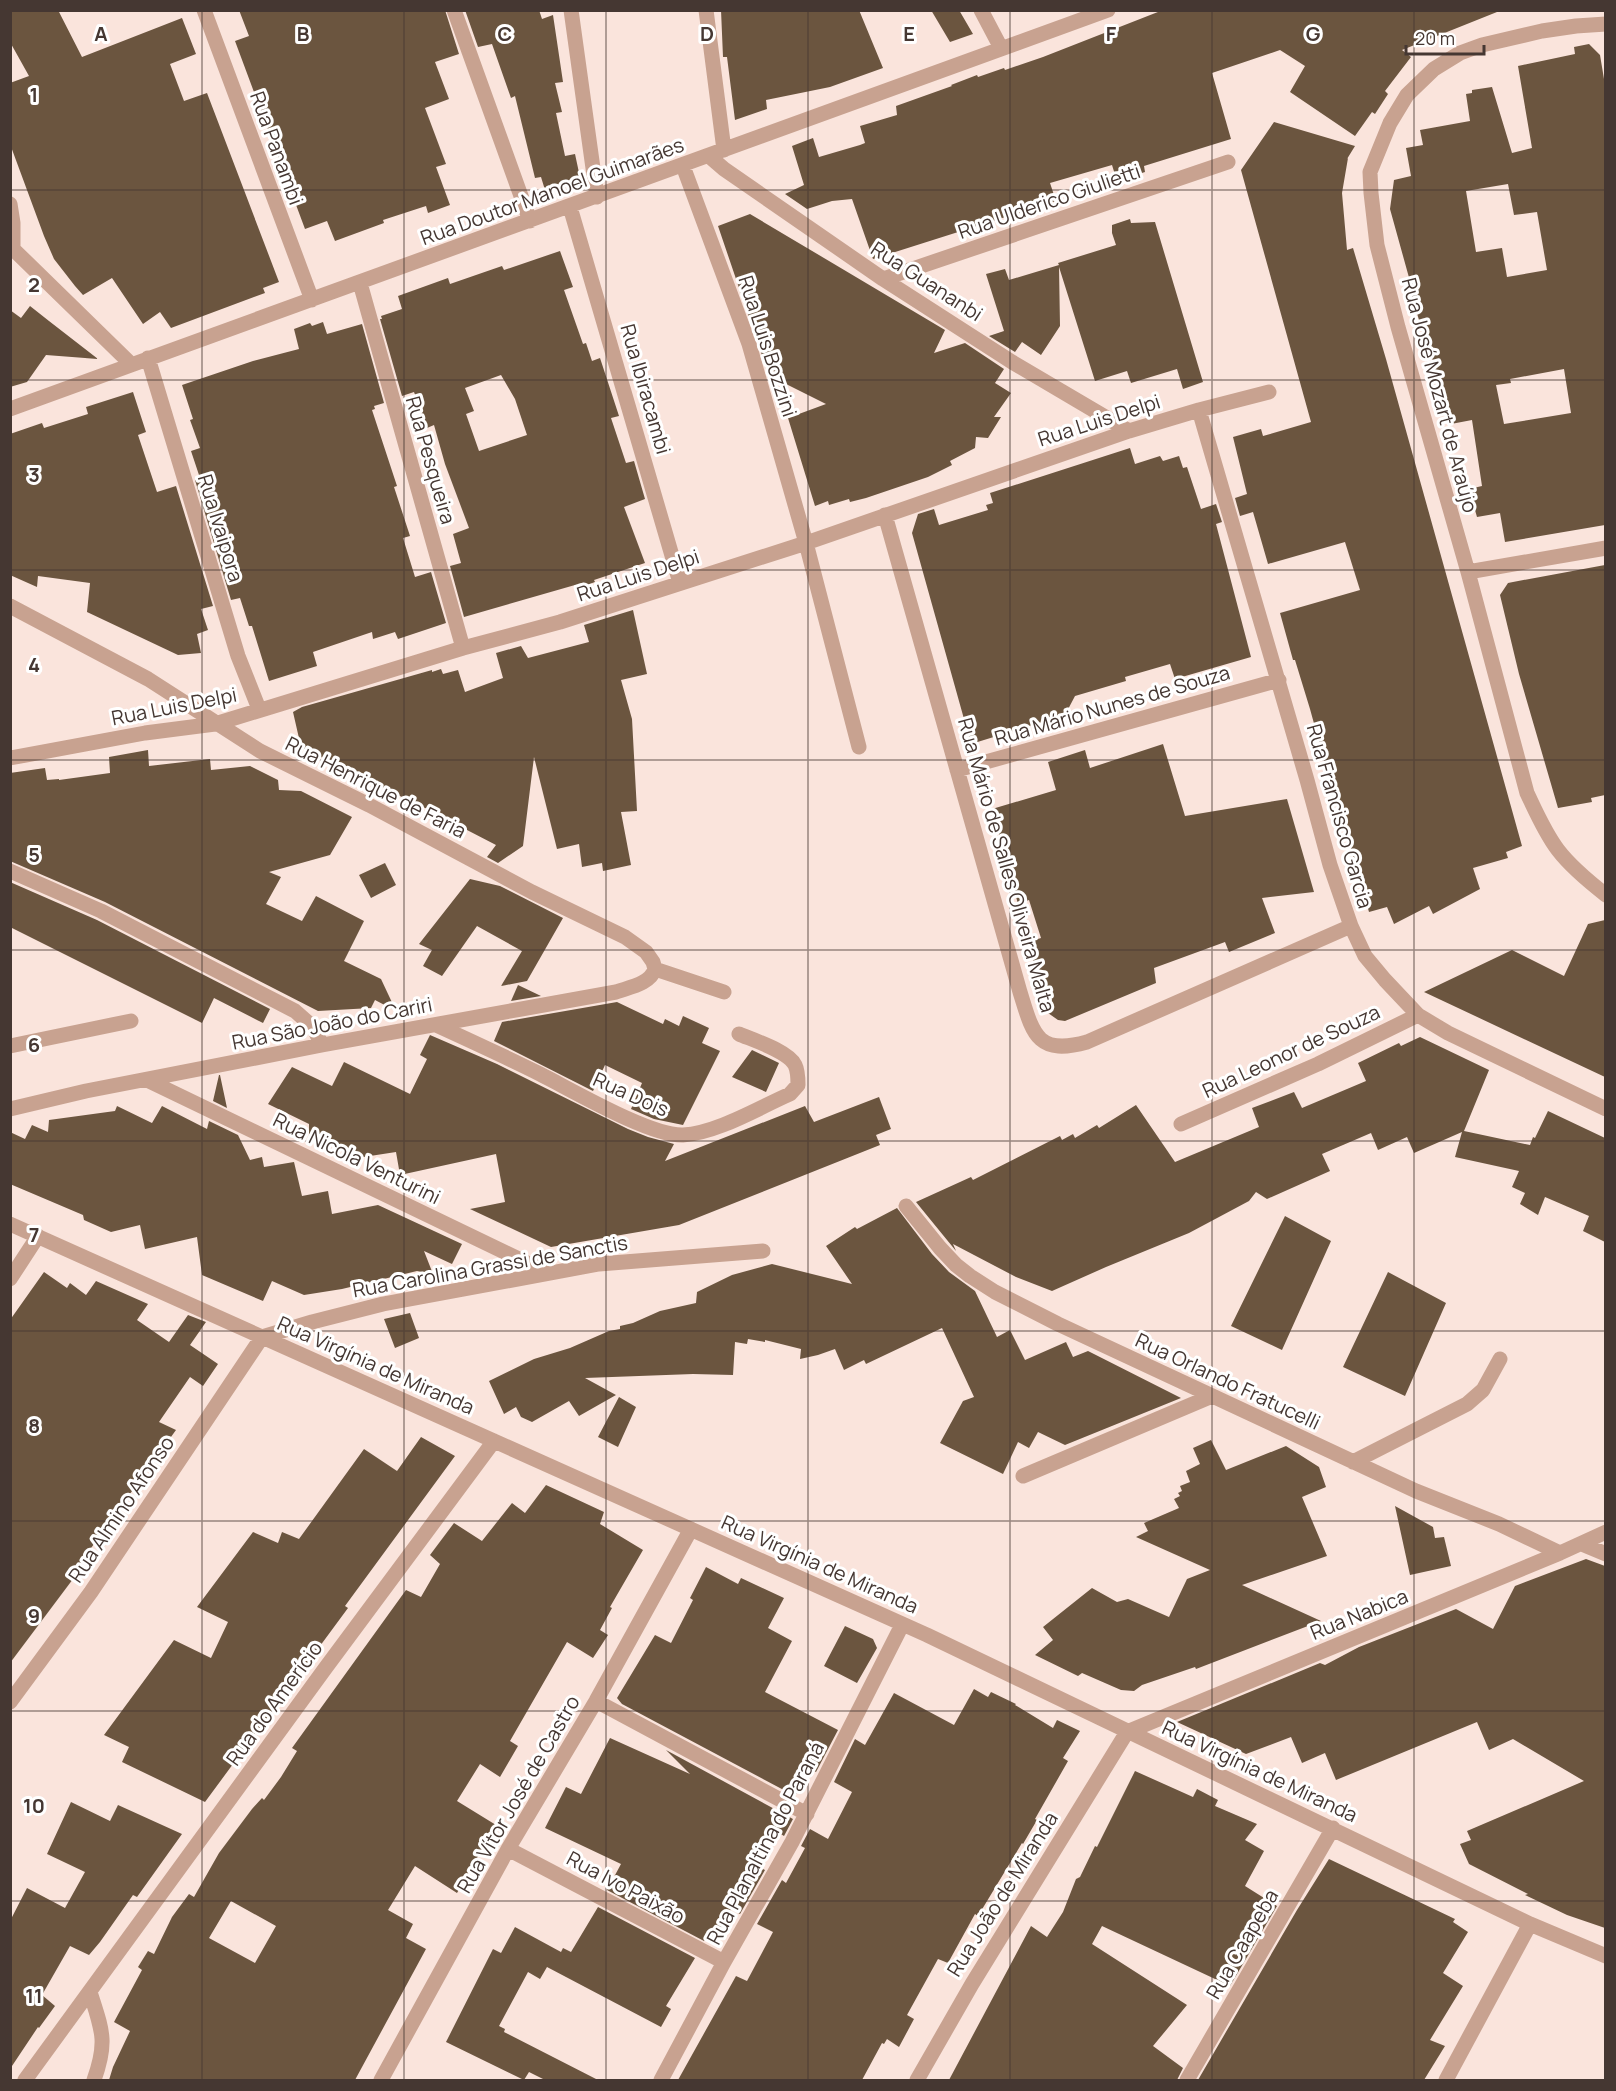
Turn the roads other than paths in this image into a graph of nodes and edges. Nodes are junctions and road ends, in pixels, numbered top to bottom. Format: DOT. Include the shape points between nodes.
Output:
graph roads {
  1 [pos="204,10"];
  2 [pos="454,10"];
  3 [pos="571,10"];
  4 [pos="706,10"];
  5 [pos="981,10"];
  6 [pos="1108,10"];
  7 [pos="1605,24"];
  8 [pos="1002,48"];
  9 [pos="724,150"];
  10 [pos="709,156"];
  11 [pos="1228,162"];
  12 [pos="682,166"];
  13 [pos="597,197"];
  14 [pos="10,204"];
  15 [pos="570,207"];
  16 [pos="530,221"];
  17 [pos="12,247"];
  18 [pos="883,279"];
  19 [pos="360,283"];
  20 [pos="312,300"];
  21 [pos="148,358"];
  22 [pos="131,364"];
  23 [pos="1269,392"];
  24 [pos="10,410"];
  25 [pos="1199,410"];
  26 [pos="1129,431"];
  27 [pos="885,515"];
  28 [pos="806,543"];
  29 [pos="1605,549"];
  30 [pos="1468,572"];
  31 [pos="680,583"];
  32 [pos="10,606"];
  33 [pos="462,648"];
  34 [pos="1279,680"];
  35 [pos="259,709"];
  36 [pos="215,724"];
  37 [pos="859,747"];
  38 [pos="10,758"];
  39 [pos="957,770"];
  40 [pos="10,871"];
  41 [pos="1605,895"];
  42 [pos="1351,926"];
  43 [pos="655,969"];
  44 [pos="724,992"];
  45 [pos="1418,1015"];
  46 [pos="131,1021"];
  47 [pos="436,1025"];
  48 [pos="739,1034"];
  49 [pos="322,1045"];
  50 [pos="10,1046"];
  51 [pos="147,1080"];
  52 [pos="10,1109"];
  53 [pos="1605,1109"];
  54 [pos="1181,1124"];
  55 [pos="906,1206"];
  56 [pos="10,1224"];
  57 [pos="38,1236"];
  58 [pos="764,1251"];
  59 [pos="548,1273"];
  60 [pos="10,1279"];
  61 [pos="262,1337"];
  62 [pos="1500,1359"];
  63 [pos="1212,1396"];
  64 [pos="494,1441"];
  65 [pos="1353,1462"];
  66 [pos="1023,1476"];
  67 [pos="691,1528"];
  68 [pos="1605,1532"];
  69 [pos="1582,1544"];
  70 [pos="1560,1553"];
  71 [pos="1605,1554"];
  72 [pos="902,1625"];
  73 [pos="596,1701"];
  74 [pos="10,1702"];
  75 [pos="1127,1732"];
  76 [pos="807,1814"];
  77 [pos="1333,1828"];
  78 [pos="508,1849"];
  79 [pos="1530,1924"];
  80 [pos="1605,1956"];
  81 [pos="724,1962"];
  82 [pos="90,1992"];
  83 [pos="25,2080"];
  84 [pos="94,2080"];
  85 [pos="381,2080"];
  86 [pos="661,2080"];
  87 [pos="916,2080"];
  88 [pos="1187,2080"];
  89 [pos="1446,2080"];
  1 -- 20 [label="street, Rua Panambi"];
  2 -- 16 [label="street"];
  3 -- 13 [label="street"];
  4 -- 9 [label="street"];
  5 -- 8 [label="street"];
  6 -- 8 [label="street, Rua Doutor Manoel Guimarães"];
  7 -- 30 [label="street, Rua José Mozart de Araújo" via="1542,31 1482,45 1434,69 1407,95 1390,123 1370,172 1377,244"];
  8 -- 9 [label="street, Rua Doutor Manoel Guimarães"];
  9 -- 10 [label="street, Rua Doutor Manoel Guimarães"];
  10 -- 12 [label="street, Rua Doutor Manoel Guimarães"];
  10 -- 18 [label="street, Rua Guananbi"];
  11 -- 18 [label="street, Rua Ulderico Giulietti"];
  12 -- 13 [label="street, Rua Doutor Manoel Guimarães"];
  12 -- 28 [label="street, Rua Luis Bozzini" via="749,344"];
  13 -- 15 [label="street, Rua Doutor Manoel Guimarães"];
  14 -- 17 [label="street"];
  15 -- 16 [label="street, Rua Doutor Manoel Guimarães"];
  15 -- 31 [label="street, Rua Ibiracambi"];
  16 -- 19 [label="street, Rua Doutor Manoel Guimarães"];
  17 -- 22 [label="street"];
  18 -- 26 [label="street, Rua Guananbi"];
  19 -- 20 [label="street, Rua Doutor Manoel Guimarães"];
  19 -- 33 [label="street, Rua Pesqueira"];
  20 -- 21 [label="street, Rua Doutor Manoel Guimarães"];
  21 -- 22 [label="street, Rua Doutor Manoel Guimarães"];
  21 -- 35 [label="street, Rua Ivaipora" via="235,644"];
  22 -- 24 [label="street, Rua Doutor Manoel Guimarães"];
  23 -- 25 [label="street, Rua Luis Delpi"];
  25 -- 26 [label="street, Rua Luis Delpi"];
  25 -- 34 [label="street, Rua Francisco Garcia"];
  26 -- 27 [label="street, Rua Luis Delpi"];
  27 -- 28 [label="street, Rua Luis Delpi"];
  27 -- 39 [label="street, Rua Mário de Salles Oliveira Malta"];
  28 -- 31 [label="street, Rua Luis Delpi"];
  28 -- 37 [label="street, Rua Luis Bozzini"];
  29 -- 30 [label="street"];
  30 -- 41 [label="street, Rua José Mozart de Araújo" via="1527,793 1558,850"];
  31 -- 33 [label="street, Rua Luis Delpi" via="560,622"];
  32 -- 36 [label="street, Rua Henrique de Faria" via="148,679"];
  33 -- 35 [label="street, Rua Luis Delpi"];
  34 -- 39 [label="street, Rua Mário Nunes de Souza"];
  34 -- 42 [label="street, Rua Francisco Garcia" via="1330,865"];
  35 -- 36 [label="street, Rua Luis Delpi"];
  36 -- 38 [label="street, Rua Luis Delpi"];
  36 -- 43 [label="street, Rua Henrique de Faria" via="260,752 625,937 646,952"];
  39 -- 42 [label="street, Rua Mário de Salles Oliveira Malta" via="1030,1024 1047,1044 1068,1047 1087,1042"];
  40 -- 49 [label="street" via="101,911 296,1011 308,1020"];
  42 -- 45 [label="street, Rua Francisco Garcia" via="1365,956"];
  43 -- 44 [label="street"];
  43 -- 47 [label="street, Rua São João do Cariri" via="640,984 616,992"];
  45 -- 53 [label="street, Rua Francisco Garcia"];
  45 -- 54 [label="street, Rua Leonor de Souza"];
  46 -- 50 [label="street"];
  47 -- 48 [label="street, Rua Dois" via="626,1117 680,1135 715,1128 790,1094 798,1085 791,1060"];
  47 -- 49 [label="street, Rua São João do Cariri"];
  49 -- 51 [label="street, Rua São João do Cariri"];
  51 -- 52 [label="street, Rua São João do Cariri"];
  51 -- 59 [label="street, Rua Nicola Venturini"];
  55 -- 63 [label="street, Rua Orlando Fratucelli" via="956,1265 995,1292"];
  56 -- 57 [label="street, Rua Virgínia de Miranda"];
  57 -- 60 [label="street"];
  57 -- 61 [label="street, Rua Virgínia de Miranda"];
  58 -- 59 [label="street, Rua Carolina Grassi de Sanctis" via="599,1264"];
  59 -- 61 [label="street, Rua Carolina Grassi de Sanctis" via="383,1304"];
  61 -- 64 [label="street, Rua Virgínia de Miranda"];
  61 -- 74 [label="street, Rua Almino Afonso" via="91,1592"];
  62 -- 65 [label="street" via="1483,1390 1467,1404"];
  63 -- 65 [label="street, Rua Orlando Fratucelli"];
  63 -- 66 [label="street"];
  64 -- 67 [label="street, Rua Virgínia de Miranda"];
  64 -- 82 [label="street, Rua do Amerício"];
  65 -- 70 [label="street, Rua Orlando Fratucelli"];
  67 -- 72 [label="street, Rua Virgínia de Miranda"];
  67 -- 73 [label="street, Rua Vítor José de Castro"];
  68 -- 69 [label="street, Rua Nabica"];
  69 -- 70 [label="street, Rua Nabica"];
  69 -- 71 [label="street"];
  70 -- 75 [label="street, Rua Nabica"];
  72 -- 75 [label="street, Rua Virgínia de Miranda"];
  72 -- 76 [label="street, Rua Planaltina do Paraná"];
  73 -- 76 [label="street"];
  73 -- 78 [label="street, Rua Vítor José de Castro"];
  75 -- 77 [label="street, Rua Virgínia de Miranda"];
  75 -- 87 [label="street, Rua João de Miranda"];
  76 -- 81 [label="street, Rua Planaltina do Paraná"];
  77 -- 79 [label="street, Rua Virgínia de Miranda"];
  77 -- 88 [label="street, Rua Caapeba"];
  78 -- 81 [label="street, Rua Ivo Paixão"];
  78 -- 85 [label="street, Rua Vítor José de Castro"];
  79 -- 80 [label="street, Rua Virgínia de Miranda"];
  79 -- 89 [label="street"];
  81 -- 86 [label="street, Rua Planaltina do Paraná"];
  82 -- 83 [label="street, Rua do Amerício"];
  82 -- 84 [label="street" via="103,2042 103,2056"];
}
